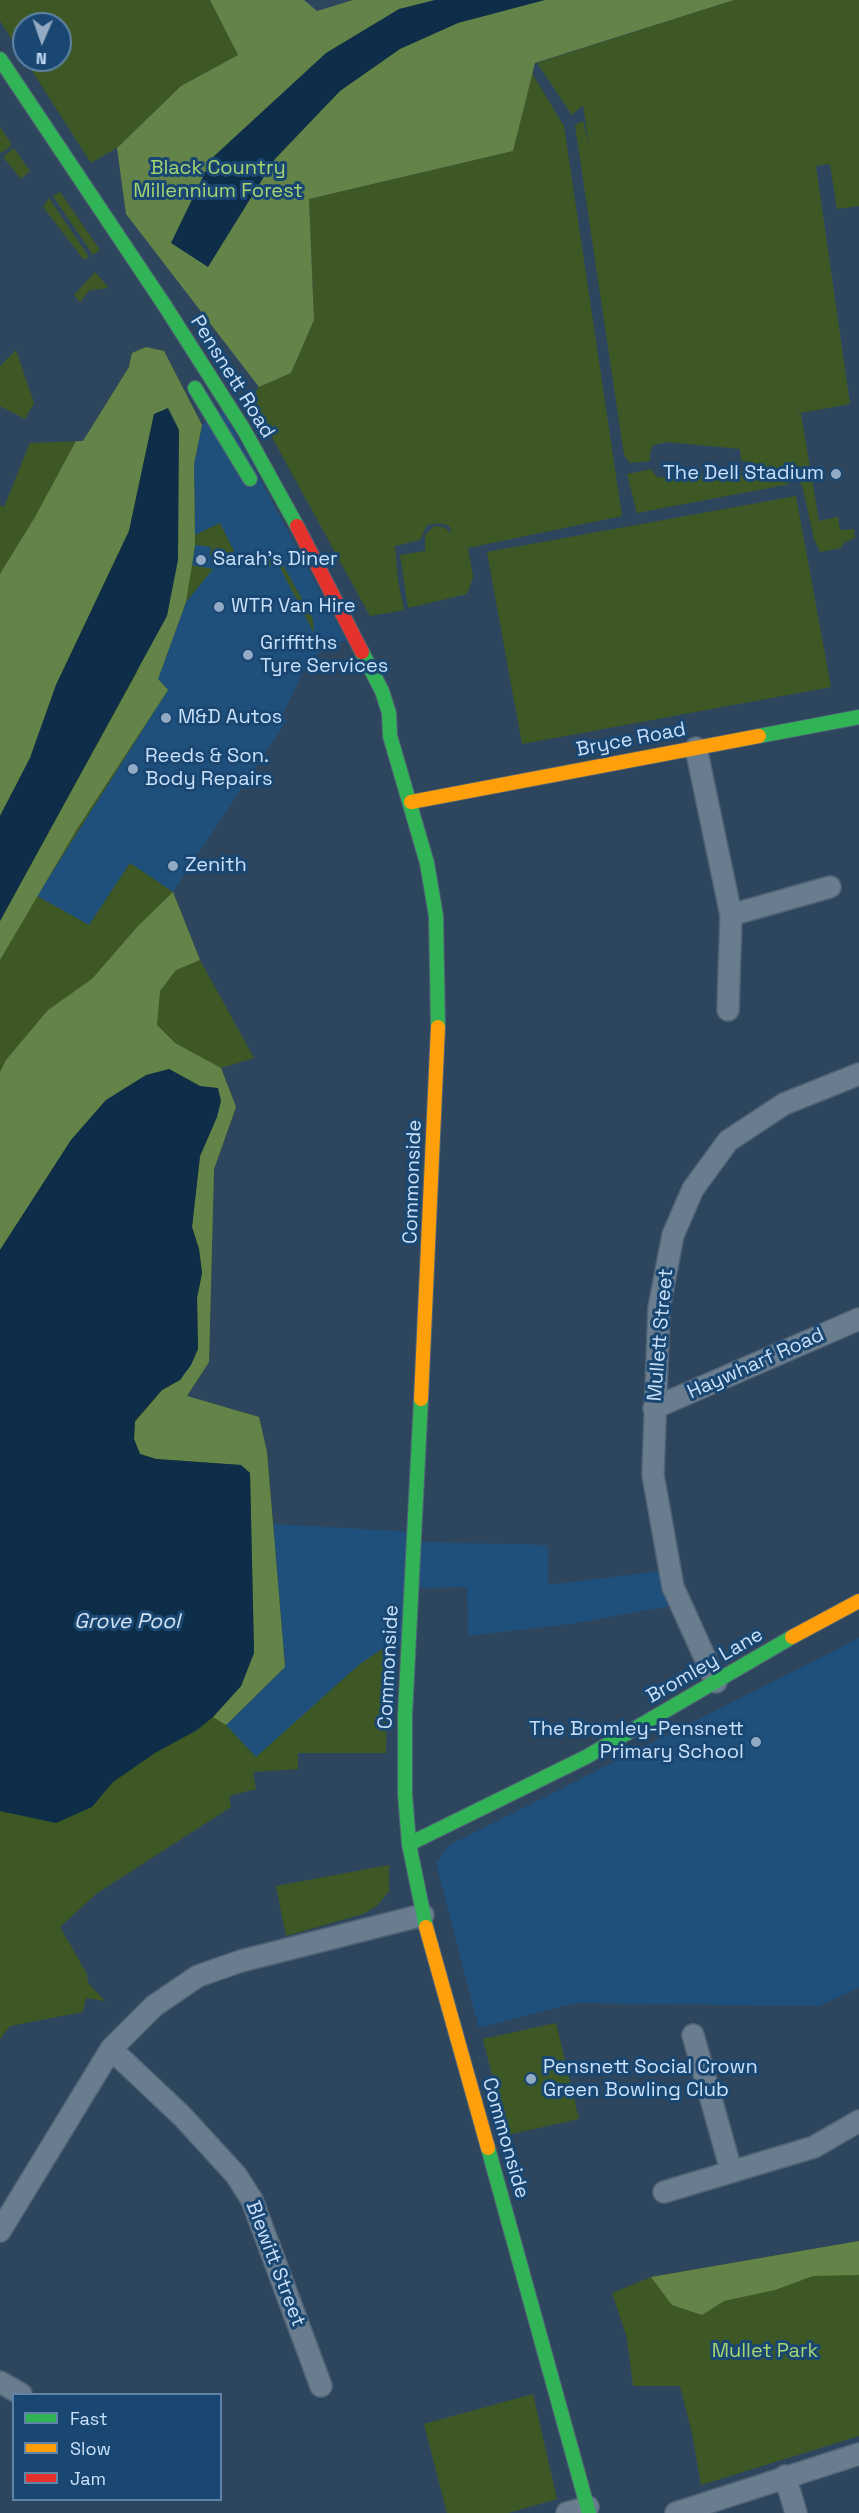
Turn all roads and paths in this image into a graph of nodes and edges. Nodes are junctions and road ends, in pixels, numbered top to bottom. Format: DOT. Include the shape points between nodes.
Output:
graph roads {
  1 [pos="0,59"];
  2 [pos="185,371"];
  3 [pos="257,491"];
  4 [pos="372,716"];
  5 [pos="859,717"];
  6 [pos="390,736"];
  7 [pos="696,748"];
  8 [pos="411,802"];
  9 [pos="830,887"];
  10 [pos="731,915"];
  11 [pos="728,1010"];
  12 [pos="859,1074"];
  13 [pos="859,1319"];
  14 [pos="654,1408"];
  15 [pos="859,1601"];
  16 [pos="716,1682"];
  17 [pos="409,1844"];
  18 [pos="423,1915"];
  19 [pos="693,2035"];
  20 [pos="111,2049"];
  21 [pos="859,2121"];
  22 [pos="730,2170"];
  23 [pos="664,2192"];
  24 [pos="0,2231"];
  25 [pos="0,2382"];
  26 [pos="321,2386"];
  27 [pos="19,2393"];
  28 [pos="859,2454"];
  29 [pos="785,2476"];
  30 [pos="589,2510"];
  31 [pos="567,2513"];
  32 [pos="676,2513"];
  33 [pos="796,2513"];
  1 -- 6 [label="main road, Pensnett Road" via="244,430 382,691 389,713"];
  2 -- 3 [label="main road, Pensnett Road"];
  4 -- 6 [label="main road, Pensnett Road"];
  5 -- 7 [label="main road, Bryce Road"];
  6 -- 8 [label="main road, Pensnett Road"];
  7 -- 8 [label="main road, Bryce Road"];
  7 -- 10 [label="street"];
  8 -- 17 [label="main road, Commonside" via="436,916 438,990 431,1229 405,1715"];
  9 -- 10 [label="street"];
  10 -- 11 [label="street"];
  12 -- 14 [label="street, Mullett Street" via="784,1104 728,1141 693,1189 673,1235 659,1308"];
  13 -- 14 [label="street, Haywharf Road"];
  14 -- 16 [label="street, Mullett Street" via="653,1475 669,1570"];
  15 -- 16 [label="main road, Bromley Lane"];
  16 -- 17 [label="main road, Bromley Lane" via="586,1757"];
  17 -- 18 [label="main road, Commonside"];
  18 -- 20 [label="street" via="241,1961 198,1976 154,2006"];
  18 -- 30 [label="main road, Commonside"];
  19 -- 22 [label="street"];
  20 -- 24 [label="street"];
  20 -- 26 [label="street, Blewitt Street" via="182,2116 236,2175 252,2200"];
  21 -- 22 [label="street" via="814,2147"];
  22 -- 23 [label="street"];
  25 -- 27 [label="street"];
  28 -- 29 [label="street"];
  29 -- 32 [label="street"];
  29 -- 33 [label="street"];
  30 -- 31 [label="street"];
}
